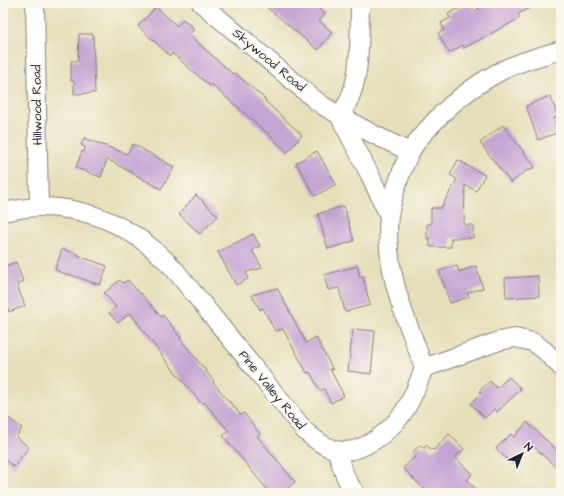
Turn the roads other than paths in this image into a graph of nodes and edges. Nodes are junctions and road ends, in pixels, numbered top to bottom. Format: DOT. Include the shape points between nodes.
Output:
graph roads {
  1 [pos="36,3"];
  2 [pos="201,3"];
  3 [pos="360,3"];
  4 [pos="561,50"];
  5 [pos="338,114"];
  6 [pos="410,152"];
  7 [pos="39,207"];
  8 [pos="3,212"];
  9 [pos="389,216"];
  10 [pos="561,367"];
  11 [pos="424,368"];
  12 [pos="337,450"];
  13 [pos="356,493"];
  1 -- 7 [label="street, Hillwood Road"];
  2 -- 5 [label="street, Skywood Road" via="314,99"];
  3 -- 5 [label="street" via="356,78 348,102"];
  4 -- 6 [label="street" via="514,65 470,89 436,118"];
  5 -- 6 [label="street, Skywood Road"];
  5 -- 9 [label="street"];
  6 -- 9 [label="street" via="398,180"];
  7 -- 8 [label="street, Pine Valley Road"];
  7 -- 12 [label="street, Pine Valley Road" via="74,210 95,216 134,234 152,247 175,270 305,431 326,446"];
  9 -- 11 [label="street" via="392,270 400,303"];
  10 -- 11 [label="street" via="533,342 515,338 499,341"];
  11 -- 12 [label="street, Pine Valley Road" via="404,412 388,430 358,449"];
  12 -- 13 [label="street" via="348,483"];
}
